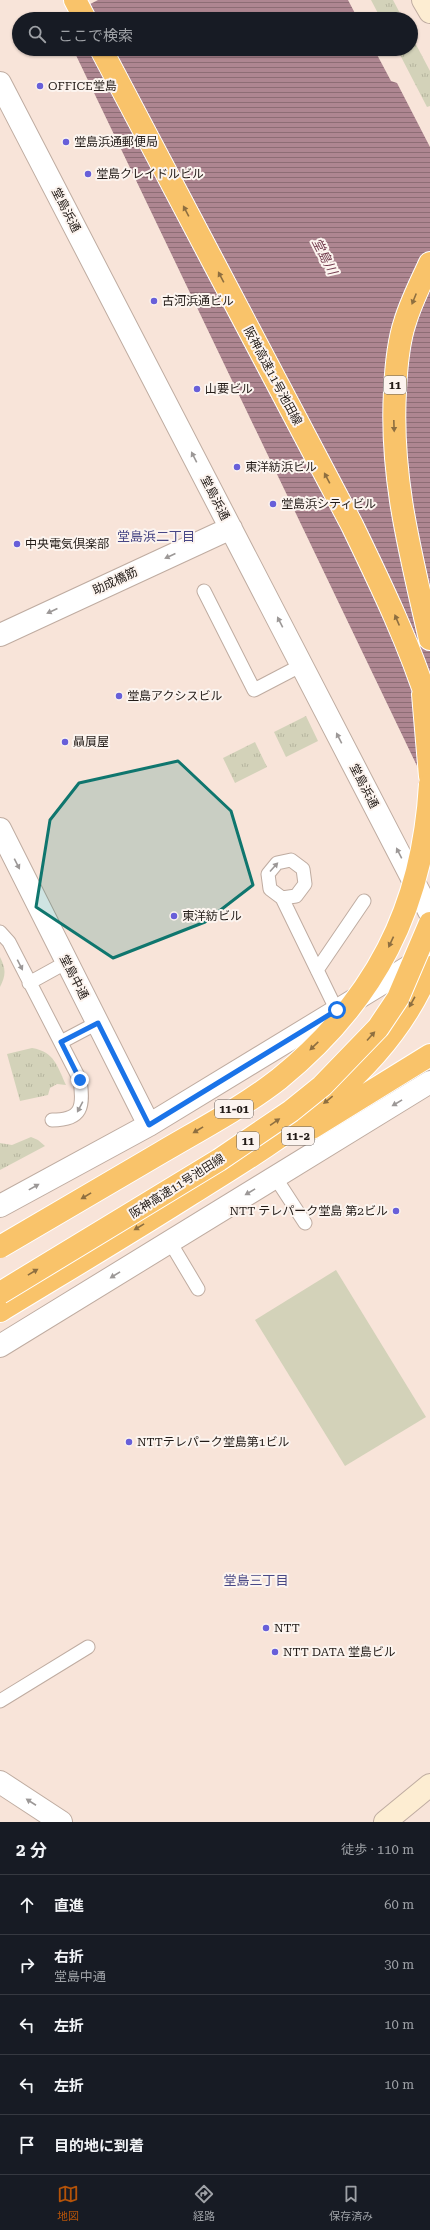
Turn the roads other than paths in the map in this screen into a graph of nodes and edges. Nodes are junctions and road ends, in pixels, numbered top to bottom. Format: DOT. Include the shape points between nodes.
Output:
graph roads {
  1 [pos="75,0"];
  2 [pos="423,0"];
  3 [pos="81,12"];
  4 [pos="430,12"];
  5 [pos="105,56"];
  6 [pos="0,83"];
  7 [pos="430,263"];
  8 [pos="401,512"];
  9 [pos="231,528"];
  10 [pos="204,592"];
  11 [pos="0,635"];
  12 [pos="430,639"];
  13 [pos="302,665"];
  14 [pos="430,709"];
  15 [pos="430,776"];
  16 [pos="430,784"];
  17 [pos="0,829"];
  18 [pos="282,898"];
  19 [pos="364,901"];
  20 [pos="430,913"];
  21 [pos="430,923"];
  22 [pos="0,932"];
  23 [pos="430,954"];
  24 [pos="67,962"];
  25 [pos="430,967"];
  26 [pos="317,970"];
  27 [pos="29,983"];
  28 [pos="337,1010"];
  29 [pos="98,1023"];
  30 [pos="61,1042"];
  31 [pos="430,1055"];
  32 [pos="430,1082"];
  33 [pos="52,1120"];
  34 [pos="149,1125"];
  35 [pos="275,1177"];
  36 [pos="0,1206"];
  37 [pos="163,1212"];
  38 [pos="305,1223"];
  39 [pos="170,1242"];
  40 [pos="0,1247"];
  41 [pos="198,1289"];
  42 [pos="0,1292"];
  43 [pos="0,1310"];
  44 [pos="0,1346"];
  45 [pos="88,1647"];
  46 [pos="0,1701"];
  47 [pos="0,1782"];
  48 [pos="430,1785"];
  49 [pos="61,1822"];
  50 [pos="384,1822"];
  1 -- 3 [label="highway"];
  2 -- 4 [label="street"];
  14 -- 5 [label="highway, 阪神高速11号池田線, one-way" via="405,640 355,532"];
  9 -- 6 [label="street, 堂島浜通, one-way"];
  7 -- 8 [label="highway, 11, one-way" via="404,323 396,367 393,414 395,464"];
  8 -- 12 [label="highway, 11"];
  8 -- 15 [label="highway" via="428,737"];
  9 -- 11 [label="street, 助成橋筋, one-way"];
  13 -- 9 [label="street, 堂島浜通, one-way"];
  10 -- 13 [label="lane" via="254,690"];
  20 -- 13 [label="street, 堂島浜通, one-way"];
  16 -- 40 [label="highway, 11-01, one-way, bridge" via="424,846 407,907 371,981 344,1016 278,1079 237,1108"];
  17 -- 24 [label="street, 堂島中通, one-way"];
  18 -- 26 [label="lane"];
  19 -- 26 [label="lane"];
  42 -- 21 [label="highway, 阪神高速11号池田線 / 11, one-way, bridge" via="219,1160 322,1086 378,1028 398,998"];
  22 -- 27 [label="lane, one-way" via="9,942"];
  23 -- 28 [label="street"];
  24 -- 27 [label="lane"];
  24 -- 29 [label="street, 堂島中通"];
  25 -- 37 [label="highway, 阪神高速11号池田線 / 11, one-way" via="410,1006 389,1038 364,1068 334,1096 271,1143"];
  26 -- 28 [label="lane"];
  27 -- 30 [label="lane"];
  28 -- 34 [label="street"];
  29 -- 30 [label="lane"];
  29 -- 34 [label="street, 堂島中通"];
  30 -- 33 [label="lane, one-way" via="80,1080 83,1100 77,1112 66,1120"];
  31 -- 37 [label="highway, 11-2" via="313,1128"];
  32 -- 35 [label="street, one-way"];
  36 -- 34 [label="street, one-way"];
  35 -- 38 [label="lane"];
  35 -- 39 [label="street, one-way"];
  37 -- 43 [label="highway, 阪神高速11号池田線 / 11, one-way"];
  39 -- 41 [label="lane"];
  39 -- 44 [label="street, one-way"];
  45 -- 46 [label="lane"];
  49 -- 47 [label="street, one-way"];
  48 -- 50 [label="street"];
}
